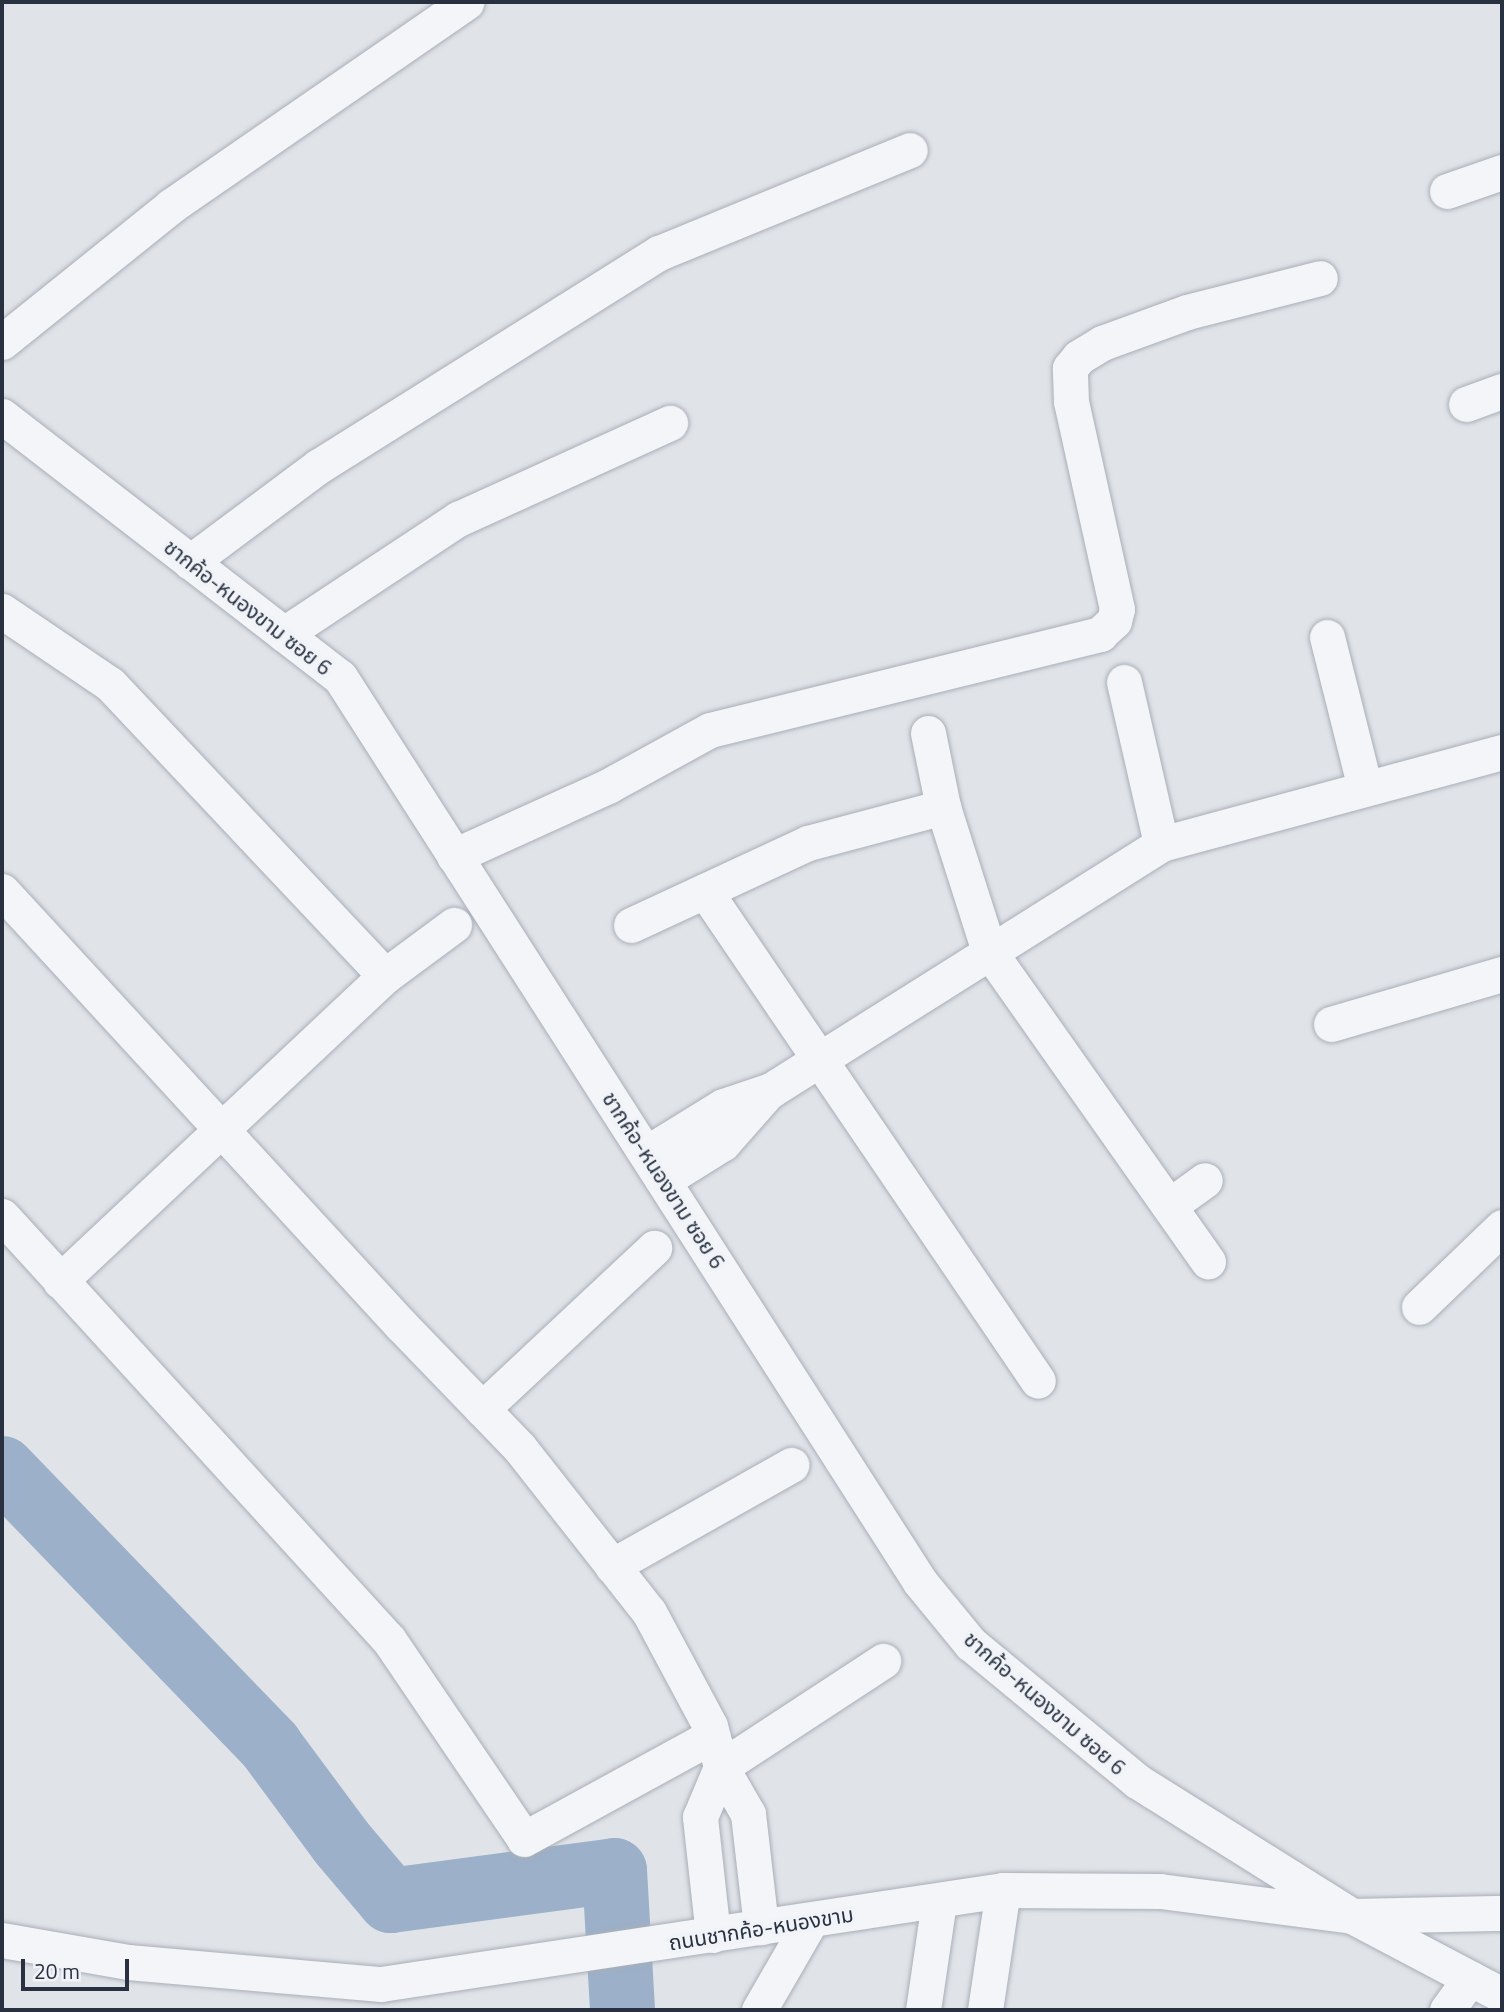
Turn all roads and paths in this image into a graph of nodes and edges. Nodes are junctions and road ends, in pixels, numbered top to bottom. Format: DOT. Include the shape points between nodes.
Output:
graph roads {
  1 [pos="467,2"];
  2 [pos="910,150"];
  3 [pos="1502,172"];
  4 [pos="1447,191"];
  5 [pos="1320,278"];
  6 [pos="2,342"];
  7 [pos="1502,391"];
  8 [pos="1466,404"];
  9 [pos="2,416"];
  10 [pos="670,423"];
  11 [pos="190,562"];
  12 [pos="2,611"];
  13 [pos="284,634"];
  14 [pos="1327,637"];
  15 [pos="1124,682"];
  16 [pos="928,733"];
  17 [pos="1502,752"];
  18 [pos="1365,788"];
  19 [pos="943,807"];
  20 [pos="1161,844"];
  21 [pos="454,856"];
  22 [pos="2,891"];
  23 [pos="705,891"];
  24 [pos="454,925"];
  25 [pos="631,925"];
  26 [pos="989,951"];
  27 [pos="1502,974"];
  28 [pos="386,976"];
  29 [pos="1331,1024"];
  30 [pos="818,1060"];
  31 [pos="222,1131"];
  32 [pos="656,1167"];
  33 [pos="1205,1180"];
  34 [pos="1169,1206"];
  35 [pos="2,1216"];
  36 [pos="1502,1227"];
  37 [pos="654,1248"];
  38 [pos="1208,1262"];
  39 [pos="60,1281"];
  40 [pos="1419,1307"];
  41 [pos="1038,1381"];
  42 [pos="482,1409"];
  43 [pos="791,1465"];
  44 [pos="612,1566"];
  45 [pos="883,1661"];
  46 [pos="716,1752"];
  47 [pos="1003,1891"];
  48 [pos="939,1901"];
  49 [pos="1502,1913"];
  50 [pos="1352,1916"];
  51 [pos="811,1920"];
  52 [pos="761,1927"];
  53 [pos="701,1938"];
  54 [pos="2,1940"];
  55 [pos="1470,1978"];
  56 [pos="1502,1995"];
  57 [pos="759,2010"];
  58 [pos="923,2010"];
  59 [pos="985,2010"];
  60 [pos="1447,2010"];
  1 -- 6 [label="street" via="172,206"];
  2 -- 11 [label="street" via="659,253 319,466"];
  3 -- 4 [label="street"];
  5 -- 21 [label="street" via="1187,312 1102,343 1070,368 1071,402 1117,609 1114,621 1100,634 710,730 608,786"];
  7 -- 8 [label="street"];
  9 -- 11 [label="street, ชากค้อ-หนองขาม ซอย 6"];
  10 -- 13 [label="street" via="458,519"];
  11 -- 13 [label="street, ชากค้อ-หนองขาม ซอย 6"];
  12 -- 28 [label="street" via="110,684"];
  13 -- 21 [label="street, ชากค้อ-หนองขาม ซอย 6" via="340,677"];
  14 -- 18 [label="street"];
  15 -- 20 [label="street"];
  16 -- 19 [label="street"];
  17 -- 18 [label="street"];
  18 -- 20 [label="street"];
  19 -- 23 [label="street" via="808,843"];
  19 -- 26 [label="street"];
  20 -- 26 [label="street"];
  21 -- 32 [label="street, ชากค้อ-หนองขาม ซอย 6"];
  22 -- 31 [label="street"];
  23 -- 25 [label="street"];
  23 -- 30 [label="street"];
  24 -- 28 [label="street"];
  26 -- 30 [label="street"];
  26 -- 34 [label="street"];
  27 -- 29 [label="street"];
  28 -- 31 [label="street"];
  30 -- 32 [label="street" via="771,1090 723,1143"];
  30 -- 41 [label="street"];
  31 -- 39 [label="street"];
  31 -- 42 [label="street"];
  32 -- 50 [label="street, ชากค้อ-หนองขาม ซอย 6" via="919,1582 971,1644 1137,1781"];
  33 -- 34 [label="street"];
  34 -- 38 [label="street"];
  35 -- 39 [label="street"];
  36 -- 40 [label="street"];
  37 -- 42 [label="street"];
  39 -- 46 [label="street" via="388,1640 524,1839"];
  42 -- 44 [label="street" via="519,1447"];
  43 -- 44 [label="street"];
  44 -- 46 [label="street" via="649,1612 710,1726"];
  45 -- 46 [label="street"];
  46 -- 52 [label="street" via="748,1814"];
  46 -- 53 [label="street" via="700,1817"];
  47 -- 48 [label="street, ถนนชากค้อ-หนองขาม"];
  47 -- 50 [label="street, ถนนชากค้อ-หนองขาม" via="1160,1891"];
  47 -- 59 [label="street"];
  48 -- 51 [label="street, ถนนชากค้อ-หนองขาม"];
  48 -- 58 [label="street"];
  49 -- 50 [label="street"];
  50 -- 55 [label="street, ถนนชากค้อ-หนองขาม"];
  51 -- 52 [label="street, ถนนชากค้อ-หนองขาม"];
  51 -- 57 [label="street"];
  52 -- 53 [label="street, ถนนชากค้อ-หนองขาม"];
  53 -- 54 [label="street, ถนนชากค้อ-หนองขาม" via="381,1984 128,1962"];
  55 -- 56 [label="street, ถนนชากค้อ-หนองขาม"];
  55 -- 60 [label="street"];
}
